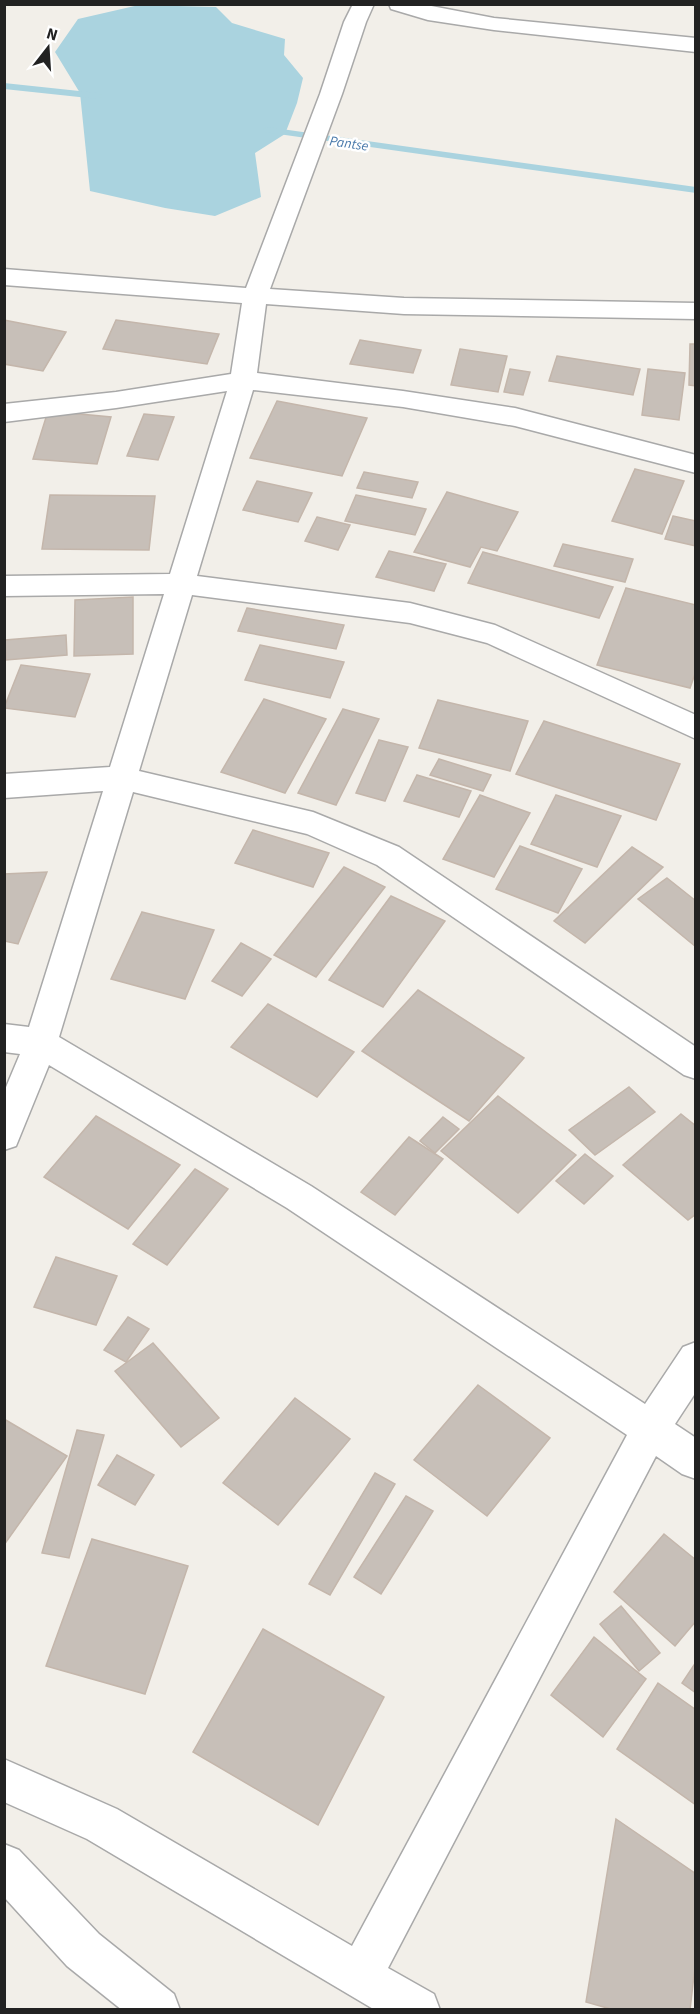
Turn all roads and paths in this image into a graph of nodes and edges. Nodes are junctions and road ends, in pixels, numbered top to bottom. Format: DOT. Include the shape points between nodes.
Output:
graph roads {
  1 [pos="364,4"];
  2 [pos="399,4"];
  3 [pos="696,45"];
  4 [pos="4,277"];
  5 [pos="255,296"];
  6 [pos="696,311"];
  7 [pos="243,380"];
  8 [pos="4,413"];
  9 [pos="696,464"];
  10 [pos="182,584"];
  11 [pos="4,586"];
  12 [pos="696,728"];
  13 [pos="121,778"];
  14 [pos="4,786"];
  15 [pos="4,1038"];
  16 [pos="41,1043"];
  17 [pos="696,1065"];
  18 [pos="4,1135"];
  19 [pos="696,1359"];
  20 [pos="650,1429"];
  21 [pos="696,1461"];
  22 [pos="4,1779"];
  23 [pos="4,1865"];
  24 [pos="361,1974"];
  25 [pos="158,2010"];
  26 [pos="418,2010"];
  1 -- 5 [label="street"];
  2 -- 3 [label="street" via="428,14 494,24"];
  4 -- 5 [label="street"];
  5 -- 6 [label="street" via="404,306"];
  5 -- 7 [label="street"];
  7 -- 8 [label="street"];
  7 -- 9 [label="street" via="515,417"];
  7 -- 10 [label="street"];
  10 -- 11 [label="street"];
  10 -- 12 [label="street" via="410,613 495,636"];
  10 -- 13 [label="street"];
  13 -- 14 [label="street"];
  13 -- 16 [label="street"];
  13 -- 17 [label="street" via="313,824 388,856"];
  15 -- 16 [label="street"];
  16 -- 18 [label="street"];
  16 -- 20 [label="street" via="300,1197"];
  19 -- 20 [label="street"];
  20 -- 21 [label="street"];
  20 -- 24 [label="street"];
  22 -- 24 [label="street" via="102,1824"];
  23 -- 25 [label="street" via="83,1950"];
  24 -- 26 [label="street"];
}
